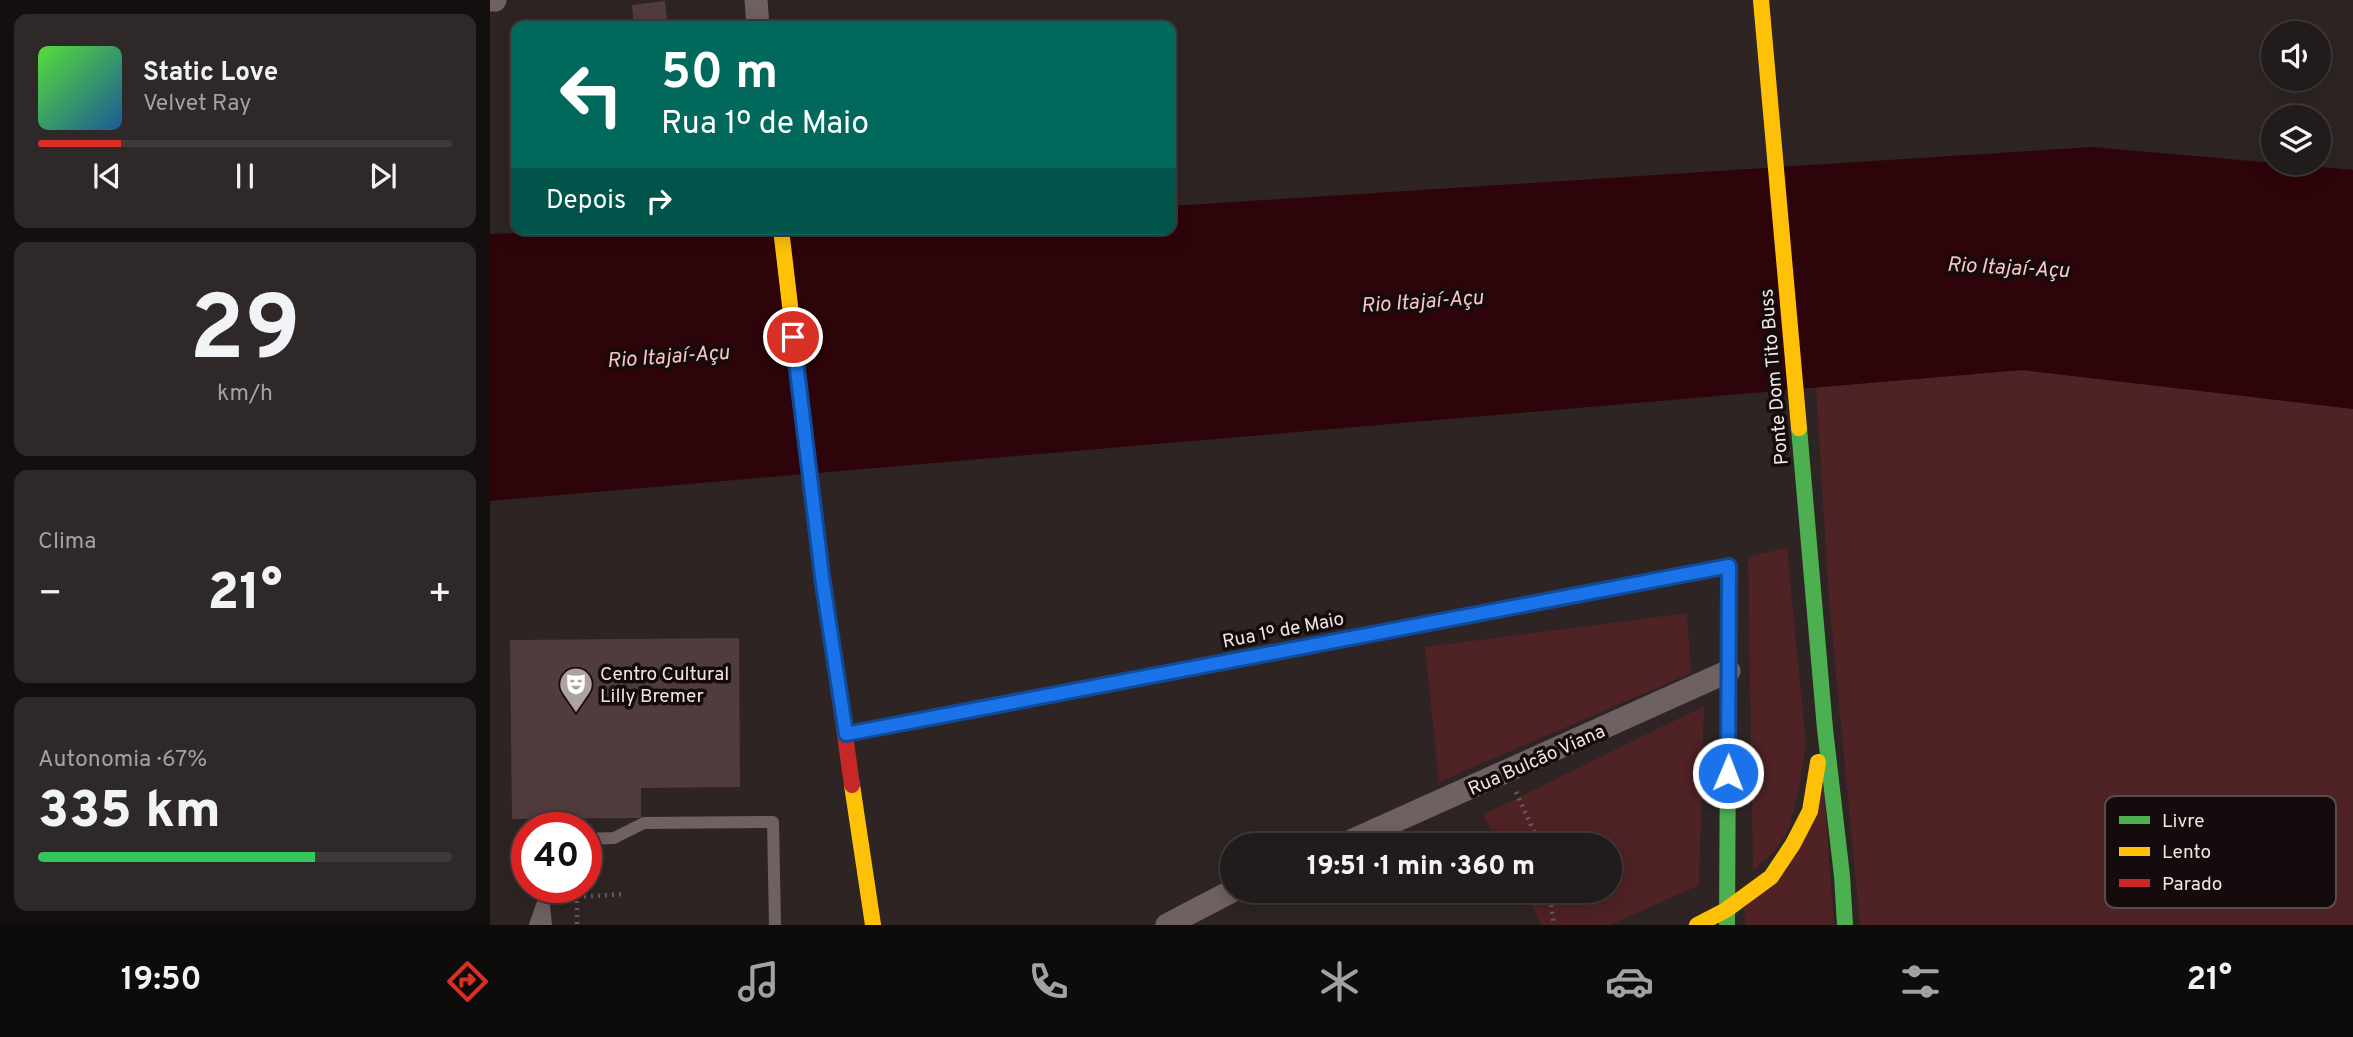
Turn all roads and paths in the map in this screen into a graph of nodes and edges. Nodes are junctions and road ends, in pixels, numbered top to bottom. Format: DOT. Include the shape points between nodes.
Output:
graph roads {
  1 [pos="756,0"];
  2 [pos="1753,0"];
  3 [pos="1761,0"];
  4 [pos="1763,20"];
  5 [pos="758,21"];
  6 [pos="782,235"];
  7 [pos="1729,671"];
  8 [pos="1825,729"];
  9 [pos="846,734"];
  10 [pos="1507,772"];
  11 [pos="1369,833"];
  12 [pos="1535,833"];
  13 [pos="602,838"];
  14 [pos="624,894"];
  15 [pos="602,895"];
  16 [pos="1220,897"];
  17 [pos="577,903"];
  18 [pos="1551,903"];
  19 [pos="542,905"];
  20 [pos="1726,918"];
  21 [pos="535,925"];
  22 [pos="546,925"];
  23 [pos="577,925"];
  24 [pos="775,925"];
  25 [pos="873,925"];
  26 [pos="1167,925"];
  27 [pos="1554,925"];
  28 [pos="1697,925"];
  29 [pos="1844,925"];
  1 -- 5 [label="street"];
  2 -- 4 [label="street, Ponte Dom Tito Buss"];
  3 -- 4 [label="street, Ponte Dom Tito Buss"];
  4 -- 8 [label="street, Ponte Dom Tito Buss"];
  6 -- 9 [label="street" via="823,584"];
  7 -- 9 [label="street, Rua 1º de Maio" via="1729,566"];
  7 -- 10 [label="street, Rua Bulcão Viana"];
  7 -- 20 [label="street"];
  8 -- 20 [label="street, Ponte Dom Tito Buss" via="1810,811 1793,844 1772,877"];
  8 -- 29 [label="street, Ponte Dom Tito Buss"];
  9 -- 25 [label="street"];
  10 -- 11 [label="street, Rua Bulcão Viana"];
  10 -- 12 [label="path"];
  13 -- 24 [label="lane" via="614,838 644,823 773,821"];
  14 -- 15 [label="path"];
  16 -- 26 [label="street"];
  17 -- 23 [label="path"];
  18 -- 27 [label="path"];
  19 -- 21 [label="lane"];
  19 -- 22 [label="lane"];
  20 -- 28 [label="street, Ponte Dom Tito Buss"];
}
